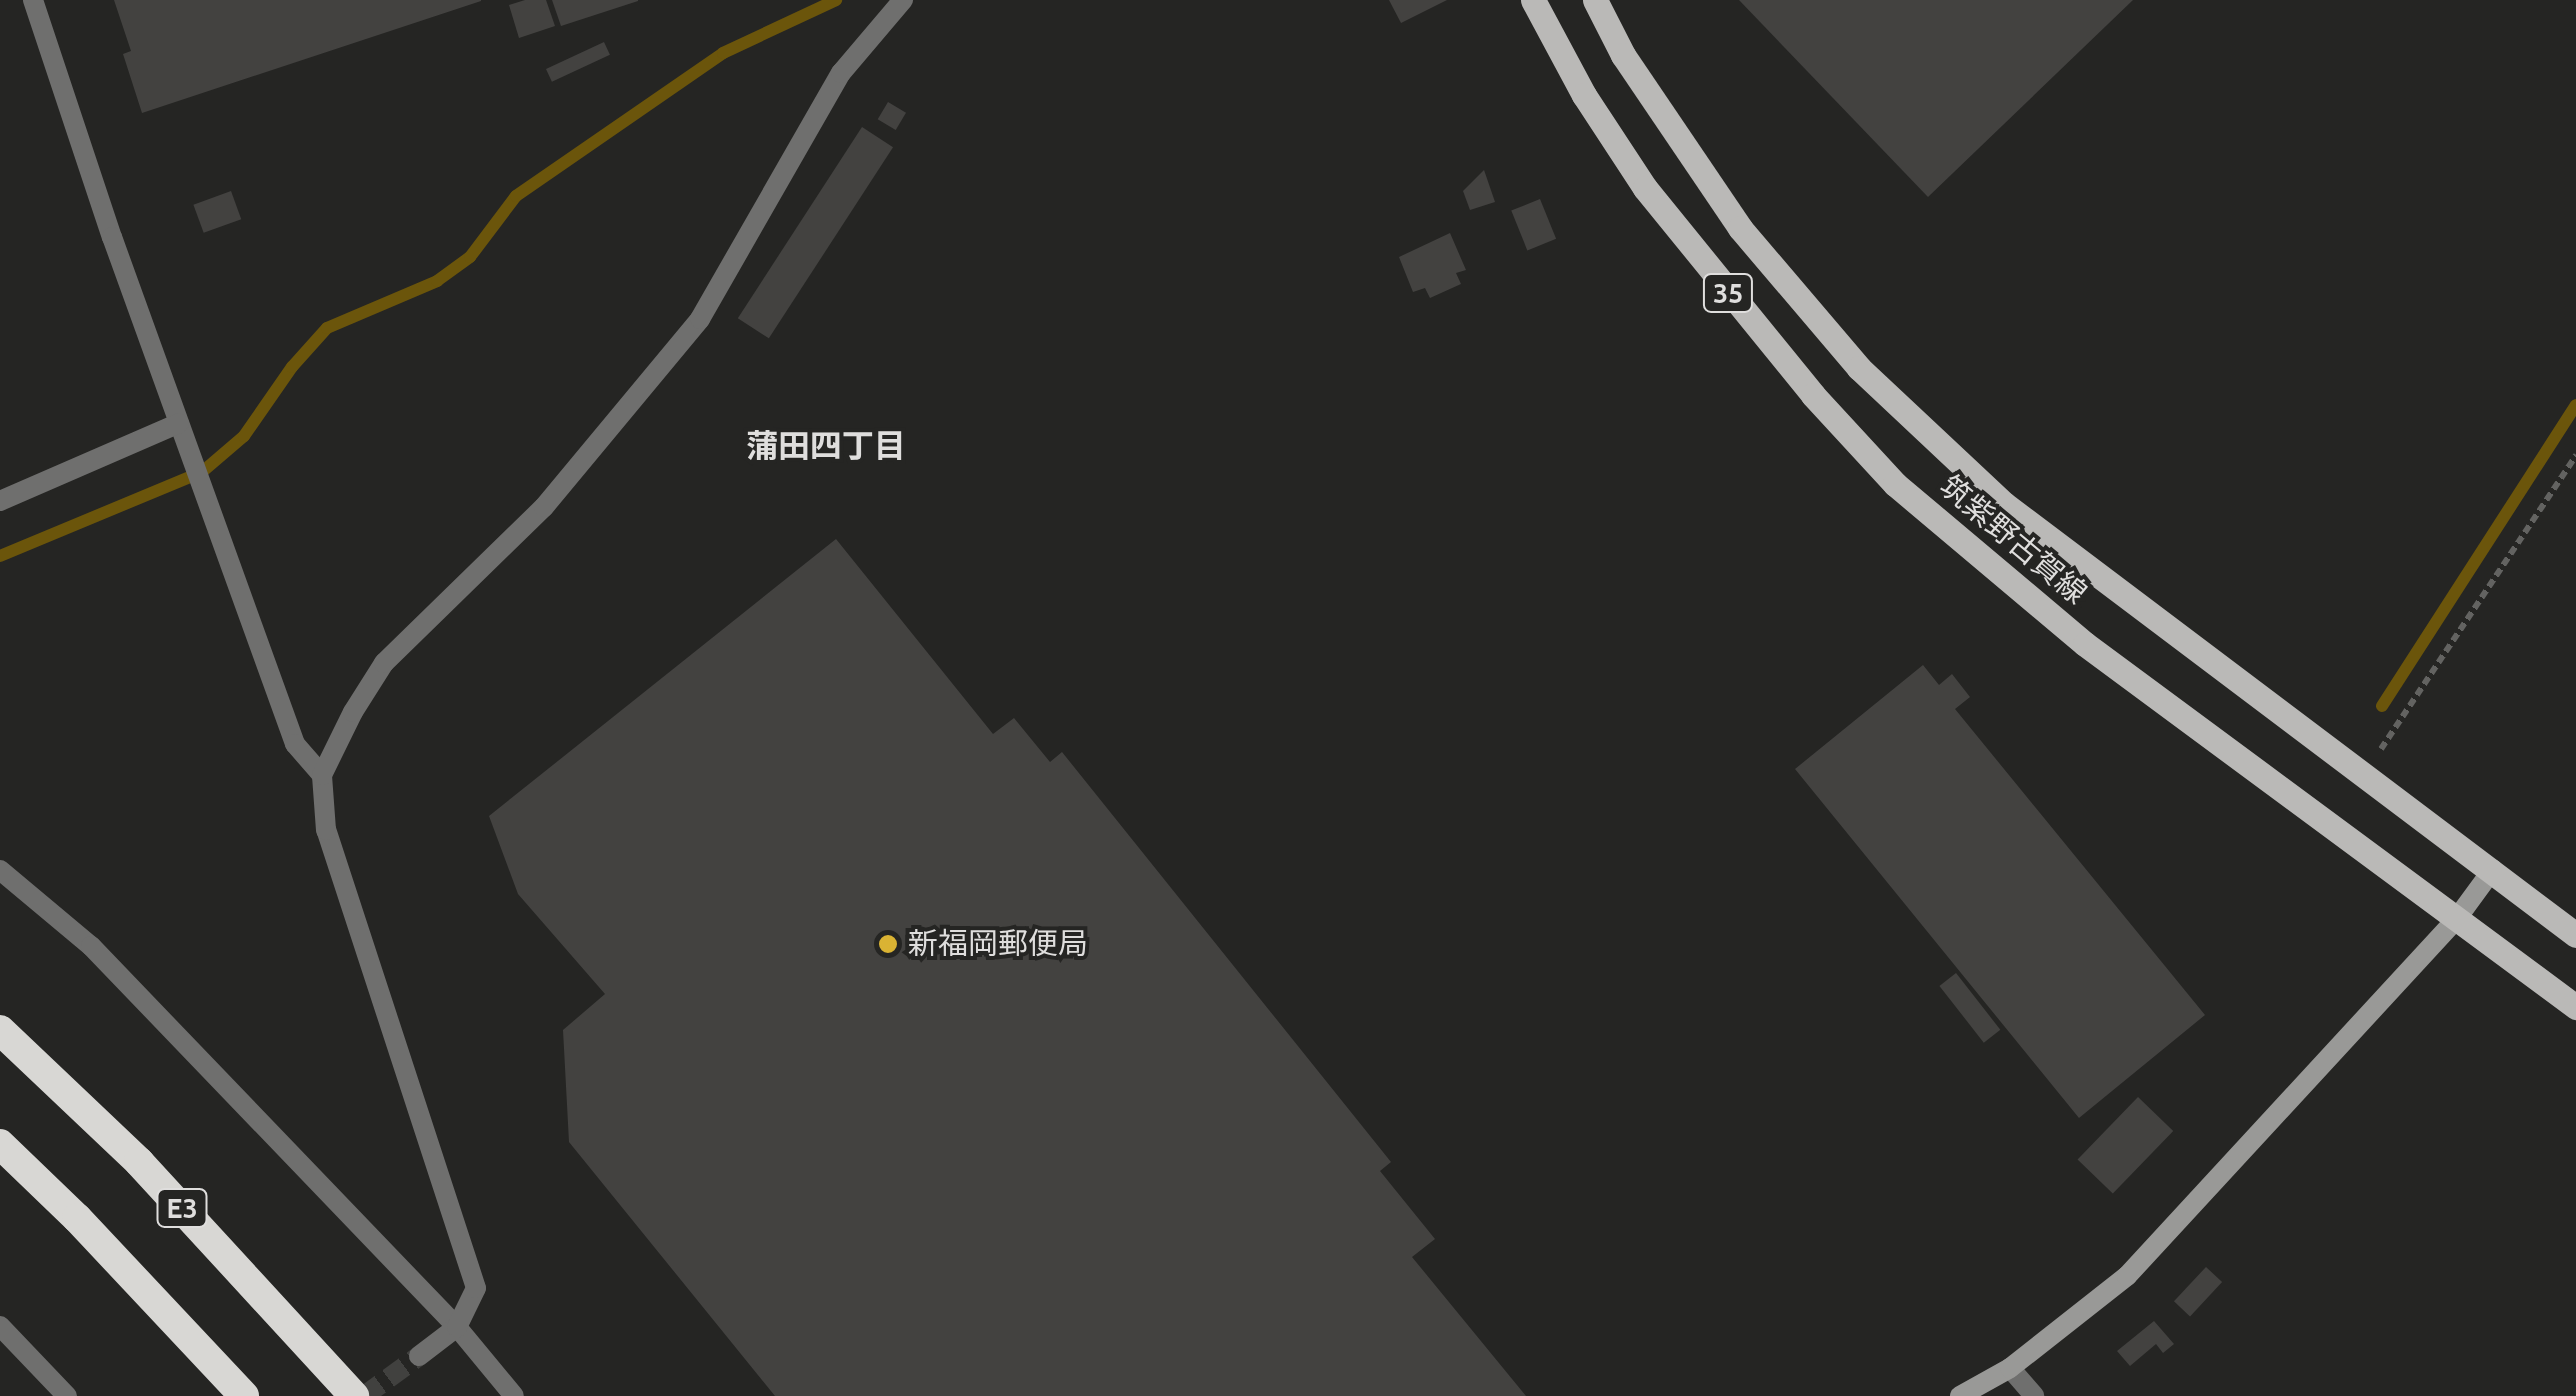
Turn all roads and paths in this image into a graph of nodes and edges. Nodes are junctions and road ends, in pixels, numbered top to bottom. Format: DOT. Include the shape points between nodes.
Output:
graph roads {
  1 [pos="33,0"];
  2 [pos="903,0"];
  3 [pos="1533,0"];
  4 [pos="1595,0"];
  5 [pos="179,423"];
  6 [pos="2576,455"];
  7 [pos="0,501"];
  8 [pos="322,775"];
  9 [pos="2364,776"];
  10 [pos="0,870"];
  11 [pos="2493,870"];
  12 [pos="2455,921"];
  13 [pos="2576,935"];
  14 [pos="2576,1007"];
  15 [pos="0,1030"];
  16 [pos="0,1144"];
  17 [pos="0,1326"];
  18 [pos="457,1327"];
  19 [pos="419,1356"];
  20 [pos="2010,1368"];
  21 [pos="67,1396"];
  22 [pos="244,1396"];
  23 [pos="354,1396"];
  24 [pos="514,1396"];
  25 [pos="1960,1396"];
  26 [pos="2034,1396"];
  1 -- 5 [label="street"];
  2 -- 8 [label="street" via="841,72 700,319 544,507 384,663"];
  3 -- 12 [label="main road, 筑紫野古賀線 / 35" via="1584,96 1645,188 1895,484 2085,644"];
  4 -- 9 [label="main road, 筑紫野古賀線 / 35" via="1624,55 1740,228 1859,368 2004,504"];
  5 -- 7 [label="street"];
  5 -- 8 [label="street" via="295,744"];
  6 -- 9 [label="path"];
  8 -- 18 [label="street" via="326,830 476,1288"];
  9 -- 11 [label="main road, 筑紫野古賀線 / 35"];
  10 -- 18 [label="street" via="90,946"];
  11 -- 12 [label="street"];
  11 -- 13 [label="main road, 筑紫野古賀線 / 35"];
  12 -- 14 [label="main road, 筑紫野古賀線 / 35"];
  12 -- 20 [label="street" via="2127,1276"];
  15 -- 23 [label="highway, E3" via="139,1162"];
  16 -- 22 [label="highway"];
  17 -- 21 [label="street"];
  18 -- 19 [label="street"];
  18 -- 24 [label="street"];
  20 -- 25 [label="street"];
  20 -- 26 [label="street"];
}
